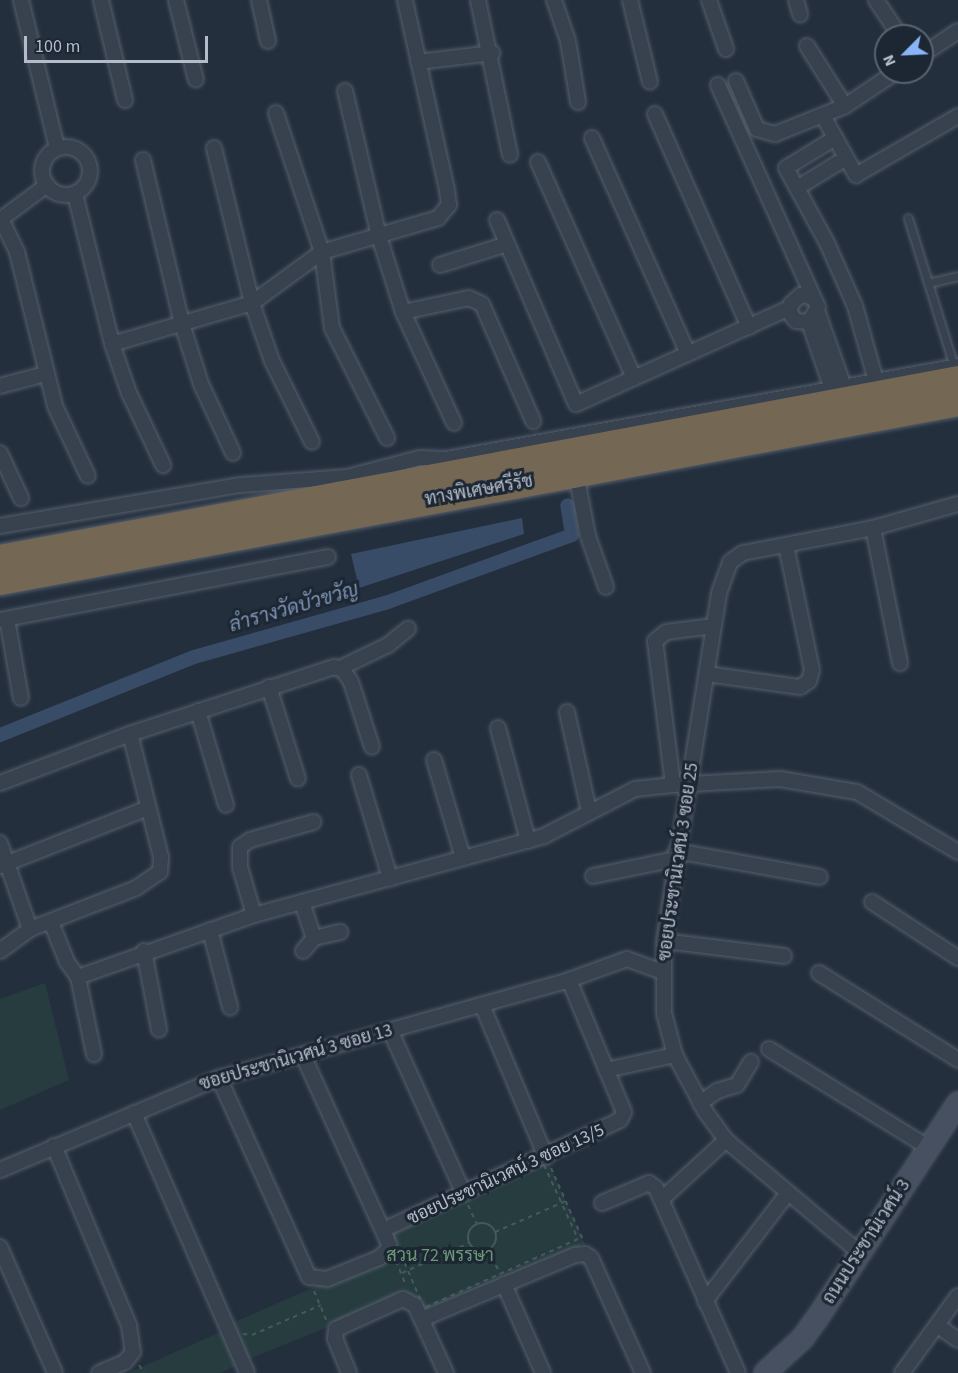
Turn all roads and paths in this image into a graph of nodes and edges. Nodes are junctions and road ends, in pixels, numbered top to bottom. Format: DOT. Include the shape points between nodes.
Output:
graph roads {
  1 [pos="21,0"];
  2 [pos="101,0"];
  3 [pos="176,0"];
  4 [pos="258,0"];
  5 [pos="405,0"];
  6 [pos="478,0"];
  7 [pos="630,0"];
  8 [pos="709,0"];
  9 [pos="796,0"];
  10 [pos="876,0"];
  11 [pos="557,1"];
  12 [pos="800,14"];
  13 [pos="892,24"];
  14 [pos="958,31"];
  15 [pos="268,40"];
  16 [pos="807,46"];
  17 [pos="934,47"];
  18 [pos="726,49"];
  19 [pos="492,53"];
  20 [pos="418,62"];
  21 [pos="196,80"];
  22 [pos="735,81"];
  23 [pos="650,82"];
  24 [pos="878,84"];
  25 [pos="718,85"];
  26 [pos="345,91"];
  27 [pos="125,100"];
  28 [pos="578,102"];
  29 [pos="845,106"];
  30 [pos="276,113"];
  31 [pos="655,114"];
  32 [pos="823,116"];
  33 [pos="958,116"];
  34 [pos="592,138"];
  35 [pos="835,138"];
  36 [pos="57,148"];
  37 [pos="214,148"];
  38 [pos="510,154"];
  39 [pos="846,158"];
  40 [pos="143,160"];
  41 [pos="538,162"];
  42 [pos="47,185"];
  43 [pos="797,188"];
  44 [pos="75,194"];
  45 [pos="908,218"];
  46 [pos="1,219"];
  47 [pos="497,220"];
  48 [pos="379,236"];
  49 [pos="507,244"];
  50 [pos="322,252"];
  51 [pos="440,266"];
  52 [pos="958,276"];
  53 [pos="928,284"];
  54 [pos="810,297"];
  55 [pos="252,303"];
  56 [pos="790,308"];
  57 [pos="403,312"];
  58 [pos="814,317"];
  59 [pos="182,324"];
  60 [pos="749,327"];
  61 [pos="112,344"];
  62 [pos="688,354"];
  63 [pos="957,371"];
  64 [pos="45,374"];
  65 [pos="634,378"];
  66 [pos="876,381"];
  67 [pos="0,386"];
  68 [pos="838,388"];
  69 [pos="958,403"];
  70 [pos="533,421"];
  71 [pos="454,423"];
  72 [pos="387,438"];
  73 [pos="312,442"];
  74 [pos="0,453"];
  75 [pos="233,453"];
  76 [pos="163,465"];
  77 [pos="88,476"];
  78 [pos="578,484"];
  79 [pos="21,498"];
  80 [pos="957,509"];
  81 [pos="0,526"];
  82 [pos="873,528"];
  83 [pos="786,546"];
  84 [pos="328,557"];
  85 [pos="0,558"];
  86 [pos="0,582"];
  87 [pos="606,587"];
  88 [pos="3,620"];
  89 [pos="714,626"];
  90 [pos="408,629"];
  91 [pos="900,663"];
  92 [pos="340,668"];
  93 [pos="706,674"];
  94 [pos="269,687"];
  95 [pos="21,698"];
  96 [pos="198,711"];
  97 [pos="567,712"];
  98 [pos="498,728"];
  99 [pos="130,734"];
  100 [pos="372,747"];
  101 [pos="434,760"];
  102 [pos="359,775"];
  103 [pos="298,778"];
  104 [pos="0,783"];
  105 [pos="690,784"];
  106 [pos="673,785"];
  107 [pos="226,805"];
  108 [pos="148,808"];
  109 [pos="589,811"];
  110 [pos="313,822"];
  111 [pos="528,841"];
  112 [pos="0,843"];
  113 [pos="958,852"];
  114 [pos="676,855"];
  115 [pos="463,858"];
  116 [pos="3,864"];
  117 [pos="593,876"];
  118 [pos="820,877"];
  119 [pos="390,878"];
  120 [pos="302,902"];
  121 [pos="872,902"];
  122 [pos="254,915"];
  123 [pos="51,921"];
  124 [pos="30,929"];
  125 [pos="210,930"];
  126 [pos="340,932"];
  127 [pos="314,938"];
  128 [pos="664,941"];
  129 [pos="0,951"];
  130 [pos="144,951"];
  131 [pos="303,951"];
  132 [pos="784,956"];
  133 [pos="958,958"];
  134 [pos="663,972"];
  135 [pos="819,973"];
  136 [pos="78,977"];
  137 [pos="569,981"];
  138 [pos="482,1005"];
  139 [pos="230,1007"];
  140 [pos="159,1030"];
  141 [pos="390,1030"];
  142 [pos="769,1049"];
  143 [pos="94,1054"];
  144 [pos="303,1055"];
  145 [pos="675,1055"];
  146 [pos="958,1060"];
  147 [pos="751,1062"];
  148 [pos="606,1070"];
  149 [pos="219,1078"];
  150 [pos="700,1103"];
  151 [pos="958,1103"];
  152 [pos="134,1113"];
  153 [pos="726,1140"];
  154 [pos="54,1146"];
  155 [pos="929,1148"];
  156 [pos="546,1158"];
  157 [pos="0,1170"];
  158 [pos="787,1194"];
  159 [pos="464,1197"];
  160 [pos="663,1198"];
  161 [pos="566,1201"];
  162 [pos="561,1203"];
  163 [pos="602,1203"];
  164 [pos="477,1224"];
  165 [pos="383,1230"];
  166 [pos="495,1232"];
  167 [pos="470,1243"];
  168 [pos="585,1244"];
  169 [pos="0,1247"];
  170 [pos="489,1249"];
  171 [pos="860,1252"];
  172 [pos="392,1253"];
  173 [pos="408,1270"];
  174 [pos="402,1273"];
  175 [pos="502,1280"];
  176 [pos="312,1287"];
  177 [pos="321,1291"];
  178 [pos="315,1293"];
  179 [pos="409,1293"];
  180 [pos="958,1296"];
  181 [pos="705,1301"];
  182 [pos="321,1305"];
  183 [pos="422,1319"];
  184 [pos="938,1326"];
  185 [pos="328,1328"];
  186 [pos="235,1329"];
  187 [pos="958,1340"];
  188 [pos="55,1373"];
  189 [pos="99,1373"];
  190 [pos="247,1373"];
  191 [pos="349,1373"];
  192 [pos="446,1373"];
  193 [pos="543,1373"];
  194 [pos="643,1373"];
  195 [pos="738,1373"];
  196 [pos="765,1373"];
  197 [pos="902,1373"];
  1 -- 36 [label="street"];
  2 -- 27 [label="street"];
  3 -- 21 [label="street"];
  4 -- 15 [label="street"];
  5 -- 20 [label="street"];
  6 -- 19 [label="street"];
  7 -- 23 [label="street"];
  8 -- 18 [label="street"];
  9 -- 12 [label="street"];
  10 -- 13 [label="street"];
  11 -- 28 [label="street"];
  14 -- 17 [label="street"];
  16 -- 29 [label="street"];
  19 -- 20 [label="street"];
  19 -- 38 [label="street"];
  20 -- 48 [label="street" via="449,205 438,218"];
  22 -- 32 [label="street" via="757,129 766,134"];
  24 -- 29 [label="street"];
  25 -- 54 [label="street"];
  26 -- 48 [label="street"];
  29 -- 32 [label="street"];
  30 -- 50 [label="street"];
  31 -- 60 [label="street"];
  32 -- 35 [label="street"];
  33 -- 39 [label="street" via="856,175"];
  34 -- 62 [label="street"];
  35 -- 39 [label="street"];
  35 -- 43 [label="street" via="786,168"];
  36 -- 42 [label="street" via="46,156 42,166"];
  36 -- 44 [label="street" via="74,147 89,161 89,181"];
  37 -- 55 [label="street"];
  39 -- 43 [label="street"];
  40 -- 59 [label="street"];
  41 -- 65 [label="street"];
  42 -- 44 [label="street" via="54,192"];
  42 -- 46 [label="street"];
  43 -- 66 [label="street" via="855,306"];
  44 -- 61 [label="street"];
  45 -- 53 [label="lane"];
  46 -- 64 [label="street" via="17,252"];
  47 -- 49 [label="street"];
  48 -- 50 [label="street"];
  48 -- 57 [label="street"];
  49 -- 51 [label="street"];
  49 -- 65 [label="street" via="576,404"];
  50 -- 55 [label="street"];
  50 -- 72 [label="street" via="332,328"];
  52 -- 53 [label="lane"];
  53 -- 63 [label="lane"];
  54 -- 56 [label="street" via="797,297"];
  54 -- 58 [label="street"];
  55 -- 59 [label="street"];
  55 -- 73 [label="street" via="272,361"];
  56 -- 58 [label="street" via="796,321"];
  56 -- 60 [label="street"];
  57 -- 70 [label="street" via="469,298 482,304"];
  57 -- 71 [label="street"];
  58 -- 68 [label="street"];
  59 -- 61 [label="street"];
  59 -- 75 [label="street" via="201,384"];
  60 -- 62 [label="street"];
  61 -- 76 [label="street" via="129,393"];
  62 -- 65 [label="street"];
  63 -- 66 [label="street"];
  63 -- 85 [label="highway, ทางพิเศษศรีรัช"];
  64 -- 67 [label="street"];
  64 -- 77 [label="street"];
  66 -- 68 [label="street"];
  68 -- 81 [label="street" via="446,459 420,458 347,477 241,485"];
  69 -- 86 [label="highway, ทางพิเศษศรีรัช"];
  74 -- 79 [label="street"];
  78 -- 87 [label="street" via="588,536"];
  80 -- 82 [label="street"];
  82 -- 83 [label="street"];
  82 -- 91 [label="street"];
  83 -- 89 [label="street, ซอยประชานิเวศน์ 3 ซอย 25" via="743,553 730,562 723,575"];
  83 -- 93 [label="street" via="812,670 809,681 800,687"];
  84 -- 88 [label="street"];
  88 -- 95 [label="street"];
  89 -- 93 [label="street, ซอยประชานิเวศน์ 3 ซอย 25"];
  89 -- 106 [label="street" via="666,632 655,640"];
  90 -- 92 [label="street" via="388,645"];
  92 -- 94 [label="street"];
  92 -- 100 [label="street" via="351,682"];
  93 -- 105 [label="street, ซอยประชานิเวศน์ 3 ซอย 25"];
  94 -- 96 [label="street"];
  94 -- 103 [label="street"];
  96 -- 99 [label="street"];
  96 -- 107 [label="street"];
  97 -- 109 [label="street"];
  98 -- 111 [label="street"];
  99 -- 104 [label="street"];
  99 -- 108 [label="street"];
  101 -- 115 [label="street"];
  102 -- 119 [label="street"];
  105 -- 106 [label="street"];
  105 -- 113 [label="street" via="780,779 857,792"];
  105 -- 114 [label="street, ซอยประชานิเวศน์ 3 ซอย 25"];
  106 -- 109 [label="street" via="635,789"];
  108 -- 116 [label="street"];
  108 -- 123 [label="street" via="161,857 160,872 136,888"];
  109 -- 111 [label="street"];
  110 -- 122 [label="street" via="250,840 240,847 240,867"];
  111 -- 115 [label="street"];
  112 -- 116 [label="street"];
  114 -- 117 [label="street"];
  114 -- 118 [label="street"];
  114 -- 128 [label="street, ซอยประชานิเวศน์ 3 ซอย 25"];
  115 -- 119 [label="street"];
  116 -- 124 [label="street"];
  119 -- 120 [label="street"];
  120 -- 122 [label="street"];
  120 -- 127 [label="street"];
  121 -- 133 [label="street"];
  122 -- 125 [label="street"];
  123 -- 124 [label="street"];
  123 -- 136 [label="street" via="67,962"];
  124 -- 129 [label="street"];
  125 -- 130 [label="street"];
  125 -- 139 [label="street"];
  126 -- 127 [label="street"];
  127 -- 131 [label="street"];
  128 -- 132 [label="street"];
  128 -- 134 [label="street, ซอยประชานิเวศน์ 3 ซอย 25"];
  130 -- 136 [label="street"];
  130 -- 140 [label="street"];
  134 -- 137 [label="street, ซอยประชานิเวศน์ 3 ซอย 13" via="627,959"];
  134 -- 145 [label="street, ซอยประชานิเวศน์ 3 ซอย 25" via="664,1013"];
  135 -- 146 [label="street"];
  136 -- 143 [label="street"];
  137 -- 138 [label="street, ซอยประชานิเวศน์ 3 ซอย 13"];
  137 -- 148 [label="street, ซอยประชานิเวศน์ 3 ซอย 13/5"];
  138 -- 141 [label="street, ซอยประชานิเวศน์ 3 ซอย 13"];
  138 -- 156 [label="street"];
  141 -- 144 [label="street, ซอยประชานิเวศน์ 3 ซอย 13"];
  141 -- 159 [label="street"];
  142 -- 155 [label="street"];
  144 -- 149 [label="street, ซอยประชานิเวศน์ 3 ซอย 13"];
  144 -- 165 [label="street"];
  145 -- 148 [label="street"];
  145 -- 150 [label="street, ซอยประชานิเวศน์ 3 ซอย 25"];
  147 -- 150 [label="street" via="737,1085 717,1091"];
  148 -- 156 [label="street, ซอยประชานิเวศน์ 3 ซอย 13/5" via="624,1112 620,1120"];
  149 -- 152 [label="street, ซอยประชานิเวศน์ 3 ซอย 13"];
  149 -- 165 [label="street" via="309,1277 318,1281 388,1250"];
  150 -- 153 [label="street, ซอยประชานิเวศน์ 3 ซอย 25"];
  151 -- 155 [label="street, ถนนประชานิเวศน์ 3"];
  152 -- 154 [label="street, ซอยประชานิเวศน์ 3 ซอย 13"];
  152 -- 190 [label="street"];
  153 -- 158 [label="street, ซอยประชานิเวศน์ 3 ซอย 25"];
  153 -- 160 [label="street"];
  154 -- 157 [label="street, ซอยประชานิเวศน์ 3 ซอย 13"];
  154 -- 189 [label="street" via="129,1325 133,1352 125,1362"];
  155 -- 171 [label="street, ถนนประชานิเวศน์ 3"];
  156 -- 159 [label="street, ซอยประชานิเวศน์ 3 ซอย 13/5"];
  156 -- 161 [label="path"];
  158 -- 171 [label="street, ซอยประชานิเวศน์ 3 ซอย 25"];
  158 -- 181 [label="street"];
  159 -- 162 [label="path" via="544,1165"];
  159 -- 164 [label="path"];
  159 -- 165 [label="street, ซอยประชานิเวศน์ 3 ซอย 13/5"];
  159 -- 173 [label="path" via="391,1231"];
  160 -- 163 [label="street" via="649,1183"];
  160 -- 181 [label="street"];
  161 -- 162 [label="path"];
  161 -- 168 [label="path"];
  162 -- 166 [label="path"];
  162 -- 175 [label="path" via="578,1239"];
  164 -- 166 [label="path" via="486,1224"];
  164 -- 167 [label="path" via="468,1234"];
  166 -- 170 [label="path" via="495,1242"];
  167 -- 170 [label="path" via="480,1251"];
  167 -- 173 [label="path"];
  169 -- 188 [label="street"];
  170 -- 175 [label="path"];
  171 -- 196 [label="street, ถนนประชานิเวศน์ 3" via="802,1339"];
  172 -- 174 [label="path"];
  173 -- 174 [label="path"];
  173 -- 175 [label="path" via="424,1308"];
  174 -- 179 [label="path"];
  175 -- 183 [label="street"];
  175 -- 193 [label="street"];
  175 -- 194 [label="street" via="585,1254 591,1258"];
  176 -- 178 [label="path"];
  177 -- 178 [label="path"];
  178 -- 182 [label="path"];
  180 -- 184 [label="street"];
  181 -- 195 [label="street"];
  182 -- 185 [label="path"];
  182 -- 186 [label="path" via="252,1335"];
  183 -- 191 [label="street" via="415,1305 403,1299 334,1331"];
  183 -- 192 [label="street"];
  184 -- 187 [label="street"];
  184 -- 197 [label="street"];
}
